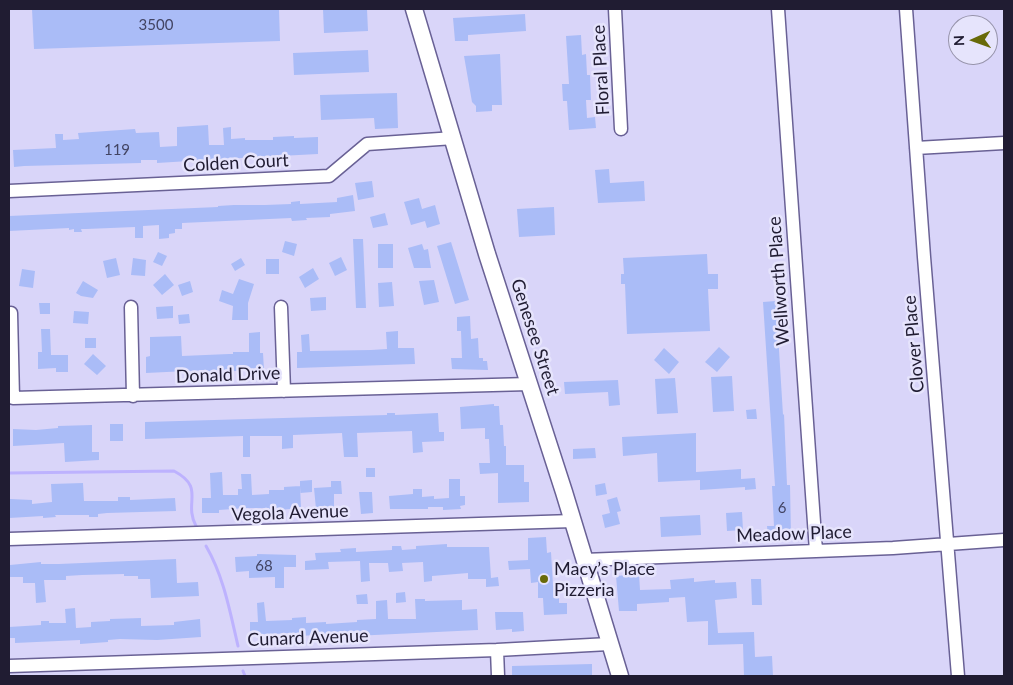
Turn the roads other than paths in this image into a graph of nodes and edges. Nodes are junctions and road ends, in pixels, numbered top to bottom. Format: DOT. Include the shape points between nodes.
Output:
graph roads {
  1 [pos="414,9"];
  2 [pos="615,9"];
  3 [pos="778,9"];
  4 [pos="906,9"];
  5 [pos="621,129"];
  6 [pos="454,138"];
  7 [pos="1004,143"];
  8 [pos="916,148"];
  9 [pos="9,191"];
  10 [pos="131,307"];
  11 [pos="281,307"];
  12 [pos="11,313"];
  13 [pos="529,384"];
  14 [pos="284,391"];
  15 [pos="133,396"];
  16 [pos="573,522"];
  17 [pos="9,539"];
  18 [pos="1004,540"];
  19 [pos="947,544"];
  20 [pos="816,551"];
  21 [pos="584,560"];
  22 [pos="609,644"];
  23 [pos="497,650"];
  24 [pos="9,666"];
  25 [pos="498,676"];
  26 [pos="620,676"];
  27 [pos="958,676"];
  1 -- 6 [label="main road, Genesee Street"];
  2 -- 5 [label="street, Floral Place"];
  3 -- 20 [label="street, Wellworth Place"];
  4 -- 8 [label="street, Clover Place"];
  6 -- 9 [label="street, Colden Court" via="367,144 330,176"];
  6 -- 13 [label="main road, Genesee Street"];
  7 -- 8 [label="street"];
  8 -- 19 [label="street, Clover Place"];
  10 -- 15 [label="street"];
  11 -- 14 [label="street"];
  12 -- 15 [label="street, Donald Drive" via="13,398"];
  13 -- 14 [label="street, Donald Drive"];
  13 -- 16 [label="main road, Genesee Street"];
  14 -- 15 [label="street, Donald Drive"];
  16 -- 17 [label="street, Vegola Avenue"];
  16 -- 21 [label="main road, Genesee Street"];
  18 -- 19 [label="street, Meadow Place"];
  19 -- 20 [label="street, Meadow Place"];
  19 -- 27 [label="street, Clover Place"];
  20 -- 21 [label="street, Meadow Place"];
  21 -- 22 [label="main road, Genesee Street"];
  22 -- 23 [label="street, Cunard Avenue"];
  22 -- 26 [label="main road, Genesee Street"];
  23 -- 24 [label="street, Cunard Avenue"];
  23 -- 25 [label="street"];
}
